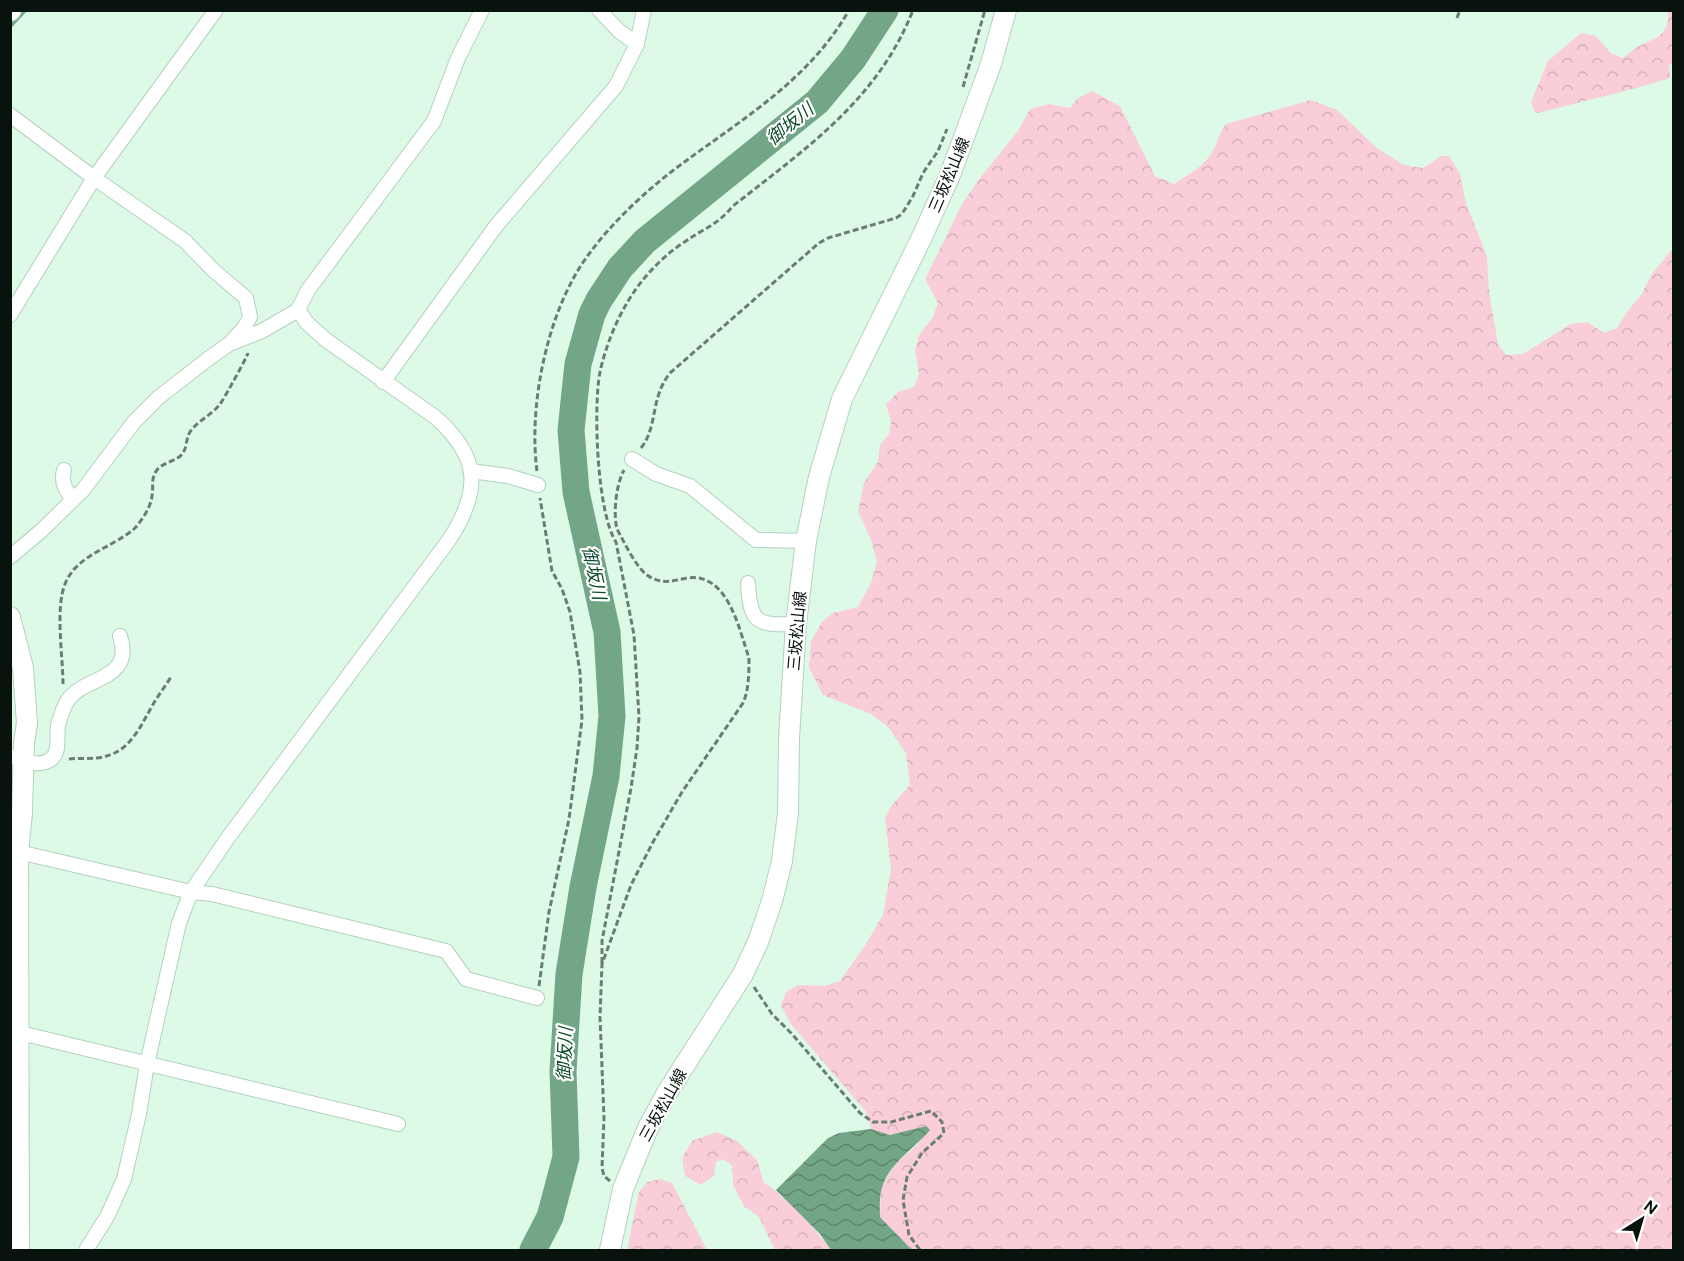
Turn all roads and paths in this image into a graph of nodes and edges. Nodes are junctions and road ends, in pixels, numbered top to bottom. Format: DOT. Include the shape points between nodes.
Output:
graph roads {
  1 [pos="216,10"];
  2 [pos="482,10"];
  3 [pos="599,10"];
  4 [pos="644,10"];
  5 [pos="849,10"];
  6 [pos="913,10"];
  7 [pos="985,10"];
  8 [pos="1006,10"];
  9 [pos="1460,10"];
  10 [pos="1457,18"];
  11 [pos="637,44"];
  12 [pos="963,87"];
  13 [pos="10,115"];
  14 [pos="951,119"];
  15 [pos="94,178"];
  16 [pos="298,310"];
  17 [pos="10,315"];
  18 [pos="248,338"];
  19 [pos="229,344"];
  20 [pos="383,382"];
  21 [pos="632,459"];
  22 [pos="64,470"];
  23 [pos="471,471"];
  24 [pos="538,485"];
  25 [pos="73,499"];
  26 [pos="806,542"];
  27 [pos="10,557"];
  28 [pos="748,583"];
  29 [pos="10,617"];
  30 [pos="796,624"];
  31 [pos="120,636"];
  32 [pos="171,677"];
  33 [pos="67,700"];
  34 [pos="52,757"];
  35 [pos="17,758"];
  36 [pos="14,851"];
  37 [pos="191,892"];
  38 [pos="602,964"];
  39 [pos="743,974"];
  40 [pos="537,998"];
  41 [pos="14,1031"];
  42 [pos="147,1064"];
  43 [pos="398,1124"];
  44 [pos="623,1189"];
  45 [pos="14,1193"];
  46 [pos="19,1251"];
  47 [pos="86,1251"];
  48 [pos="610,1251"];
  49 [pos="920,1251"];
  1 -- 15 [label="street"];
  2 -- 16 [label="street" via="434,121 308,290"];
  3 -- 11 [label="street"];
  4 -- 11 [label="street"];
  5 -- 24 [label="path" via="798,76 681,165 620,218 589,254 556,318 542,365 535,456"];
  6 -- 38 [label="path" via="894,51 851,108 719,221 685,241 642,281 604,354 598,402 599,465 604,514 616,542 634,635 639,717 631,788 602,941"];
  7 -- 12 [label="path"];
  8 -- 26 [label="main road, 三坂松山線" via="991,64 950,175 842,399 819,477"];
  9 -- 10 [label="path"];
  11 -- 20 [label="street" via="616,86 496,226"];
  13 -- 15 [label="street"];
  14 -- 21 [label="path" via="938,151 902,214 819,243 670,373 657,394 648,436"];
  15 -- 17 [label="street"];
  15 -- 19 [label="street" via="185,241 246,298 250,317"];
  16 -- 18 [label="street"];
  16 -- 20 [label="street" via="326,340"];
  18 -- 19 [label="street"];
  18 -- 33 [label="path" via="247,358 221,404 191,430 183,454 164,464 153,476 150,504 137,525 83,562 65,583 61,632"];
  19 -- 25 [label="street" via="159,397"];
  20 -- 23 [label="street" via="448,429 461,444"];
  21 -- 26 [label="street" via="656,474 690,486 756,540"];
  21 -- 38 [label="path" via="622,472 616,530 648,576 668,582 699,578 724,595 730,603 749,667 747,696 653,842 631,885"];
  22 -- 25 [label="street" via="62,479"];
  23 -- 24 [label="street"];
  23 -- 37 [label="street" via="469,503 462,521"];
  24 -- 40 [label="path" via="552,571 570,612 580,672 582,720"];
  25 -- 27 [label="street"];
  26 -- 30 [label="main road, 三坂松山線"];
  28 -- 30 [label="street" via="748,602 758,619 770,624"];
  29 -- 35 [label="main road" via="26,697 27,723"];
  30 -- 39 [label="main road, 三坂松山線" via="788,813 782,861 758,942"];
  31 -- 33 [label="street" via="122,657 113,672"];
  32 -- 34 [label="path" via="130,742 98,758"];
  33 -- 34 [label="street" via="58,726 58,750"];
  34 -- 35 [label="street" via="36,763"];
  35 -- 36 [label="main road" via="22,813"];
  36 -- 37 [label="street"];
  36 -- 41 [label="main road"];
  37 -- 40 [label="street" via="446,951 466,979"];
  37 -- 42 [label="street" via="179,923"];
  38 -- 44 [label="path" via="602,1168 608,1179"];
  39 -- 44 [label="main road, 三坂松山線" via="668,1091"];
  39 -- 49 [label="path" via="772,1014 860,1113 873,1122 891,1122 931,1110 942,1122 944,1133 922,1153 907,1177 903,1200 909,1235"];
  41 -- 42 [label="street"];
  41 -- 45 [label="main road"];
  42 -- 43 [label="street"];
  42 -- 47 [label="street" via="124,1179"];
  44 -- 48 [label="main road, 三坂松山線"];
  45 -- 46 [label="main road"];
}
